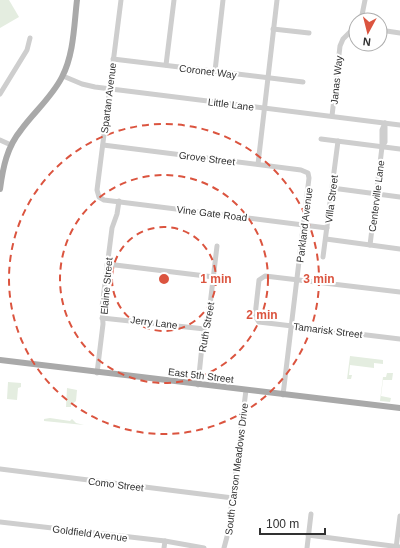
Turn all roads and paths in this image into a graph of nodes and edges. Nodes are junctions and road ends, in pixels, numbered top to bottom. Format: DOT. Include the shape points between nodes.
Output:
graph roads {
  1 [pos="78,0"];
  2 [pos="121,0"];
  3 [pos="174,0"];
  4 [pos="223,0"];
  5 [pos="277,0"];
  6 [pos="365,0"];
  7 [pos="363,12"];
  8 [pos="273,29"];
  9 [pos="388,31"];
  10 [pos="309,33"];
  11 [pos="400,33"];
  12 [pos="348,34"];
  13 [pos="30,38"];
  14 [pos="114,59"];
  15 [pos="166,65"];
  16 [pos="215,71"];
  17 [pos="63,76"];
  18 [pos="267,78"];
  19 [pos="303,82"];
  20 [pos="110,88"];
  21 [pos="0,94"];
  22 [pos="264,108"];
  23 [pos="332,116"];
  24 [pos="385,123"];
  25 [pos="400,125"];
  26 [pos="321,139"];
  27 [pos="0,140"];
  28 [pos="338,141"];
  29 [pos="11,145"];
  30 [pos="102,145"];
  31 [pos="382,146"];
  32 [pos="400,149"];
  33 [pos="258,164"];
  34 [pos="309,175"];
  35 [pos="332,188"];
  36 [pos="0,189"];
  37 [pos="376,194"];
  38 [pos="98,196"];
  39 [pos="400,197"];
  40 [pos="119,202"];
  41 [pos="304,225"];
  42 [pos="327,228"];
  43 [pos="326,240"];
  44 [pos="370,245"];
  45 [pos="217,246"];
  46 [pos="400,249"];
  47 [pos="324,257"];
  48 [pos="107,264"];
  49 [pos="214,277"];
  50 [pos="297,280"];
  51 [pos="400,292"];
  52 [pos="102,318"];
  53 [pos="291,326"];
  54 [pos="205,329"];
  55 [pos="400,339"];
  56 [pos="0,360"];
  57 [pos="97,372"];
  58 [pos="198,385"];
  59 [pos="246,390"];
  60 [pos="283,395"];
  61 [pos="400,408"];
  62 [pos="0,470"];
  63 [pos="233,498"];
  64 [pos="311,514"];
  65 [pos="400,516"];
  66 [pos="0,522"];
  67 [pos="308,535"];
  68 [pos="165,541"];
  69 [pos="397,547"];
  70 [pos="164,548"];
  71 [pos="204,548"];
  72 [pos="224,548"];
  73 [pos="307,548"];
  1 -- 17 [label="main road" via="71,49"];
  2 -- 14 [label="street, Spartan Avenue"];
  3 -- 15 [label="street"];
  4 -- 16 [label="street"];
  5 -- 8 [label="street"];
  6 -- 7 [label="street"];
  8 -- 10 [label="street"];
  8 -- 18 [label="street"];
  9 -- 11 [label="street"];
  12 -- 23 [label="street, Janas Way" via="340,46"];
  13 -- 21 [label="street" via="27,50"];
  14 -- 15 [label="street, Coronet Way"];
  14 -- 20 [label="street, Spartan Avenue"];
  15 -- 16 [label="street, Coronet Way"];
  16 -- 18 [label="street, Coronet Way"];
  17 -- 20 [label="street, Little Lane" via="85,85"];
  17 -- 29 [label="main road"];
  18 -- 19 [label="street, Coronet Way"];
  18 -- 22 [label="street"];
  20 -- 22 [label="street, Little Lane"];
  20 -- 30 [label="street, Spartan Avenue"];
  22 -- 23 [label="street, Little Lane"];
  22 -- 33 [label="street"];
  23 -- 24 [label="street, Little Lane"];
  24 -- 25 [label="street, Little Lane"];
  24 -- 31 [label="street, Centerville Lane" via="382,130"];
  26 -- 28 [label="street"];
  27 -- 29 [label="street"];
  28 -- 31 [label="street"];
  28 -- 35 [label="street, Villa Street"];
  29 -- 36 [label="main road"];
  30 -- 33 [label="street, Grove Street"];
  30 -- 38 [label="street, Spartan Avenue"];
  31 -- 32 [label="street"];
  31 -- 37 [label="street, Centerville Lane"];
  33 -- 34 [label="street, Grove Street" via="301,170"];
  34 -- 41 [label="street, Parkland Avenue"];
  35 -- 37 [label="street"];
  35 -- 42 [label="street, Villa Street"];
  37 -- 39 [label="street"];
  37 -- 44 [label="street, Centerville Lane"];
  38 -- 40 [label="street, Vine Gate Road"];
  40 -- 41 [label="street, Vine Gate Road"];
  40 -- 48 [label="street, Elaine Street" via="112,225"];
  41 -- 42 [label="street, Vine Gate Road"];
  41 -- 50 [label="street, Parkland Avenue"];
  42 -- 43 [label="street, Villa Street"];
  43 -- 44 [label="street"];
  43 -- 47 [label="street, Villa Street"];
  44 -- 46 [label="street"];
  45 -- 49 [label="street, Ruth Street"];
  48 -- 49 [label="street"];
  48 -- 52 [label="street, Elaine Street"];
  49 -- 54 [label="street, Ruth Street"];
  50 -- 51 [label="street"];
  50 -- 53 [label="street, Parkland Avenue"];
  50 -- 53 [label="street, Tamarisk Street" via="265,276 259,280 256,320"];
  52 -- 54 [label="street, Jerry Lane" via="112,317"];
  52 -- 57 [label="street, Elaine Street"];
  53 -- 55 [label="street, Tamarisk Street"];
  53 -- 60 [label="street, Parkland Avenue"];
  54 -- 58 [label="street, Ruth Street"];
  56 -- 57 [label="main road, East 5th Street"];
  57 -- 58 [label="main road, East 5th Street"];
  58 -- 59 [label="main road, East 5th Street"];
  59 -- 60 [label="main road, East 5th Street"];
  59 -- 63 [label="street, South Carson Meadows Drive"];
  60 -- 61 [label="main road, East 5th Street"];
  62 -- 63 [label="street, Como Street"];
  63 -- 72 [label="street, South Carson Meadows Drive"];
  64 -- 67 [label="street"];
  65 -- 69 [label="street"];
  66 -- 68 [label="street, Goldfield Avenue"];
  67 -- 69 [label="street"];
  67 -- 73 [label="street"];
  68 -- 70 [label="street"];
  68 -- 71 [label="street, Goldfield Avenue"];
}
